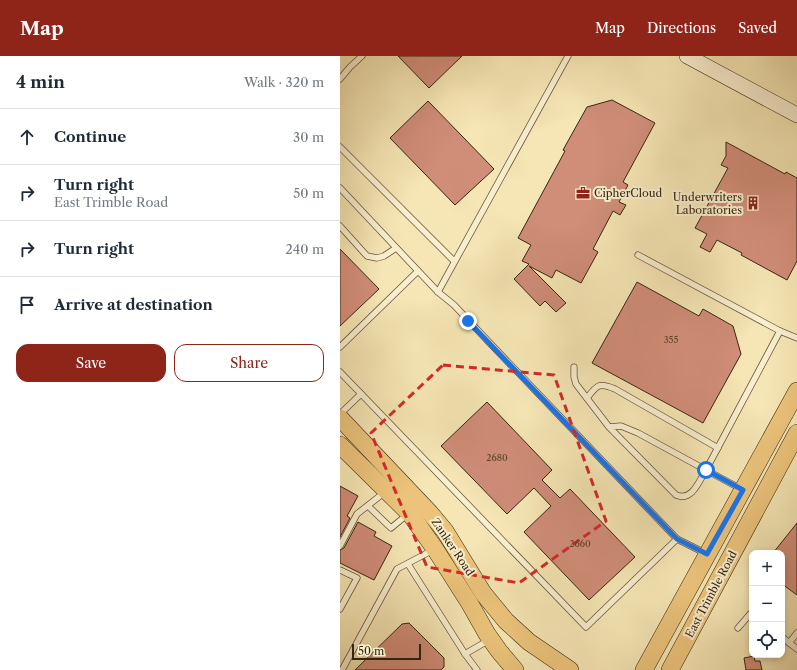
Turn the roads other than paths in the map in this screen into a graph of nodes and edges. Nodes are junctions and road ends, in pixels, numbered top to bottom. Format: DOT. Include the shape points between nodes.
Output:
graph roads {
  1 [pos="362,56"];
  2 [pos="568,56"];
  3 [pos="687,56"];
  4 [pos="340,79"];
  5 [pos="797,115"];
  6 [pos="340,147"];
  7 [pos="340,188"];
  8 [pos="340,226"];
  9 [pos="396,248"];
  10 [pos="638,255"];
  11 [pos="454,262"];
  12 [pos="418,271"];
  13 [pos="438,292"];
  14 [pos="780,331"];
  15 [pos="797,338"];
  16 [pos="340,348"];
  17 [pos="574,367"];
  18 [pos="340,372"];
  19 [pos="797,391"];
  20 [pos="361,394"];
  21 [pos="587,398"];
  22 [pos="340,414"];
  23 [pos="340,418"];
  24 [pos="610,427"];
  25 [pos="797,433"];
  26 [pos="340,444"];
  27 [pos="718,448"];
  28 [pos="706,470"];
  29 [pos="743,490"];
  30 [pos="386,491"];
  31 [pos="368,506"];
  32 [pos="409,514"];
  33 [pos="677,539"];
  34 [pos="340,546"];
  35 [pos="435,549"];
  36 [pos="707,554"];
  37 [pos="408,564"];
  38 [pos="340,570"];
  39 [pos="340,610"];
  40 [pos="749,615"];
  41 [pos="672,619"];
  42 [pos="738,628"];
  43 [pos="797,633"];
  44 [pos="490,639"];
  45 [pos="785,640"];
  46 [pos="789,643"];
  47 [pos="797,649"];
  48 [pos="465,654"];
  49 [pos="342,670"];
  50 [pos="477,670"];
  51 [pos="515,670"];
  52 [pos="570,670"];
  53 [pos="635,670"];
  54 [pos="644,670"];
  55 [pos="670,670"];
  1 -- 4 [label="lane"];
  2 -- 11 [label="lane"];
  3 -- 5 [label="main road"];
  6 -- 11 [label="lane"];
  7 -- 9 [label="lane"];
  8 -- 9 [label="lane" via="367,256 377,258"];
  9 -- 12 [label="lane"];
  10 -- 14 [label="lane"];
  11 -- 13 [label="lane"];
  12 -- 13 [label="lane"];
  12 -- 16 [label="lane"];
  13 -- 33 [label="lane"];
  14 -- 15 [label="lane"];
  14 -- 27 [label="lane"];
  17 -- 21 [label="lane" via="576,384"];
  18 -- 20 [label="lane"];
  19 -- 29 [label="main road, East Trimble Road"];
  20 -- 22 [label="lane"];
  20 -- 33 [label="lane" via="586,627"];
  21 -- 24 [label="lane"];
  21 -- 27 [label="lane" via="595,387 606,385"];
  23 -- 52 [label="main road, Zanker Road" via="445,531 483,593 506,621 529,642"];
  24 -- 28 [label="lane" via="621,426 638,433"];
  24 -- 28 [label="lane" via="676,495 685,497 693,492"];
  25 -- 55 [label="main road, East Trimble Road"];
  26 -- 30 [label="main road, Zanker Road"];
  27 -- 28 [label="lane"];
  28 -- 29 [label="lane"];
  29 -- 36 [label="main road, East Trimble Road"];
  30 -- 31 [label="lane"];
  30 -- 32 [label="main road, Zanker Road"];
  31 -- 32 [label="lane" via="391,528"];
  31 -- 34 [label="lane" via="357,514"];
  32 -- 35 [label="main road, Zanker Road"];
  33 -- 36 [label="lane"];
  35 -- 37 [label="lane"];
  35 -- 44 [label="main road, Zanker Road"];
  36 -- 41 [label="main road, East Trimble Road"];
  37 -- 48 [label="lane"];
  37 -- 49 [label="lane" via="397,569"];
  38 -- 39 [label="lane" via="357,578"];
  40 -- 42 [label="lane"];
  41 -- 53 [label="main road"];
  41 -- 54 [label="main road, East Trimble Road"];
  43 -- 46 [label="lane"];
  44 -- 48 [label="lane"];
  44 -- 51 [label="main road, Zanker Road"];
  45 -- 46 [label="lane"];
  46 -- 47 [label="lane"];
  48 -- 50 [label="lane"];
}
